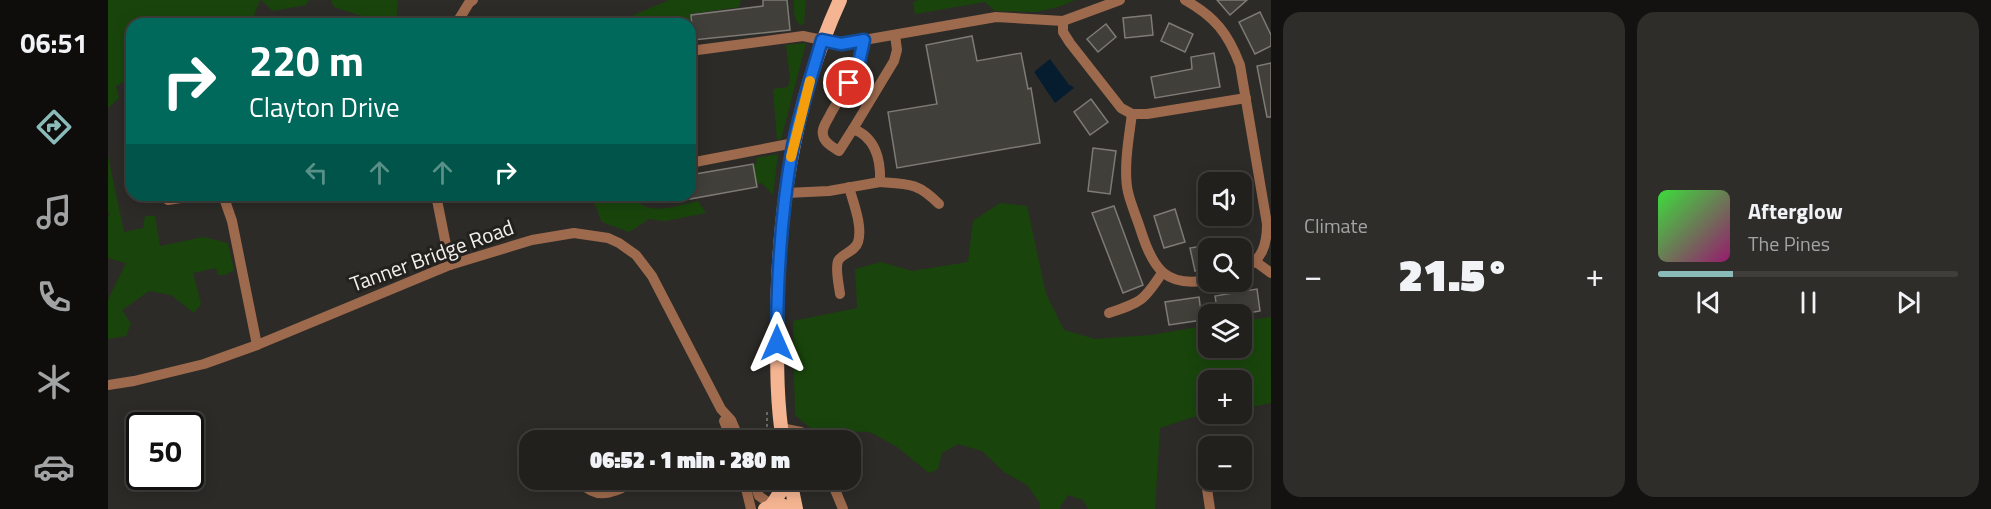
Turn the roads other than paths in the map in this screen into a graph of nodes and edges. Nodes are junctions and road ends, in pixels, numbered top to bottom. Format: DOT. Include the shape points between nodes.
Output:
graph roads {
  1 [pos="473,0"];
  2 [pos="840,0"];
  3 [pos="1120,0"];
  4 [pos="1185,0"];
  5 [pos="460,18"];
  6 [pos="1063,21"];
  7 [pos="895,35"];
  8 [pos="822,40"];
  9 [pos="864,40"];
  10 [pos="696,50"];
  11 [pos="1246,98"];
  12 [pos="1132,114"];
  13 [pos="853,129"];
  14 [pos="794,143"];
  15 [pos="696,162"];
  16 [pos="880,182"];
  17 [pos="849,186"];
  18 [pos="786,193"];
  19 [pos="225,201"];
  20 [pos="437,201"];
  21 [pos="939,204"];
  22 [pos="1256,262"];
  23 [pos="1252,264"];
  24 [pos="450,266"];
  25 [pos="1162,273"];
  26 [pos="1271,273"];
  27 [pos="1198,282"];
  28 [pos="840,294"];
  29 [pos="1109,313"];
  30 [pos="257,345"];
  31 [pos="108,385"];
  32 [pos="721,409"];
  33 [pos="727,430"];
  34 [pos="735,430"];
  35 [pos="781,430"];
  36 [pos="590,490"];
  37 [pos="618,490"];
  38 [pos="746,490"];
  39 [pos="757,490"];
  40 [pos="781,490"];
  41 [pos="791,490"];
  42 [pos="835,490"];
  43 [pos="1207,490"];
  44 [pos="769,507"];
  45 [pos="751,509"];
  46 [pos="794,509"];
  47 [pos="843,509"];
  48 [pos="1210,509"];
  1 -- 5 [label="street"];
  2 -- 8 [label="main road"];
  3 -- 6 [label="street"];
  4 -- 11 [label="street" via="1222,28 1240,65"];
  6 -- 7 [label="street" via="996,17"];
  6 -- 12 [label="street" via="1070,43 1121,108"];
  7 -- 9 [label="street"];
  7 -- 13 [label="street" via="894,61"];
  8 -- 9 [label="street" via="841,44"];
  8 -- 10 [label="street" via="803,36"];
  8 -- 14 [label="main road"];
  9 -- 13 [label="street" via="859,62 822,133 825,141 839,151"];
  11 -- 12 [label="street"];
  11 -- 22 [label="street" via="1267,224 1267,240"];
  12 -- 25 [label="street" via="1128,190 1148,253"];
  13 -- 16 [label="street" via="862,132 875,148"];
  14 -- 15 [label="street"];
  14 -- 18 [label="main road"];
  16 -- 17 [label="street"];
  16 -- 21 [label="street" via="916,185"];
  17 -- 18 [label="street"];
  17 -- 28 [label="street" via="858,242 837,264"];
  18 -- 35 [label="main road" via="777,286 777,400"];
  19 -- 30 [label="street"];
  20 -- 24 [label="street"];
  22 -- 23 [label="street"];
  22 -- 26 [label="street"];
  24 -- 30 [label="street, Tanner Bridge Road"];
  24 -- 32 [label="street, Tanner Bridge Road" via="532,240 574,233 619,243 636,255 652,276"];
  25 -- 27 [label="street" via="1185,282"];
  25 -- 29 [label="street" via="1148,296"];
  30 -- 31 [label="street, Tanner Bridge Road" via="204,364"];
  32 -- 33 [label="street, Tanner Bridge Road"];
  32 -- 34 [label="street, Tanner Bridge Road"];
  36 -- 37 [label="street"];
  38 -- 45 [label="street"];
  39 -- 44 [label="street"];
  40 -- 44 [label="main road"];
  41 -- 46 [label="main road"];
  42 -- 47 [label="street"];
  43 -- 48 [label="street"];
  44 -- 46 [label="main road" via="783,505"];
}
